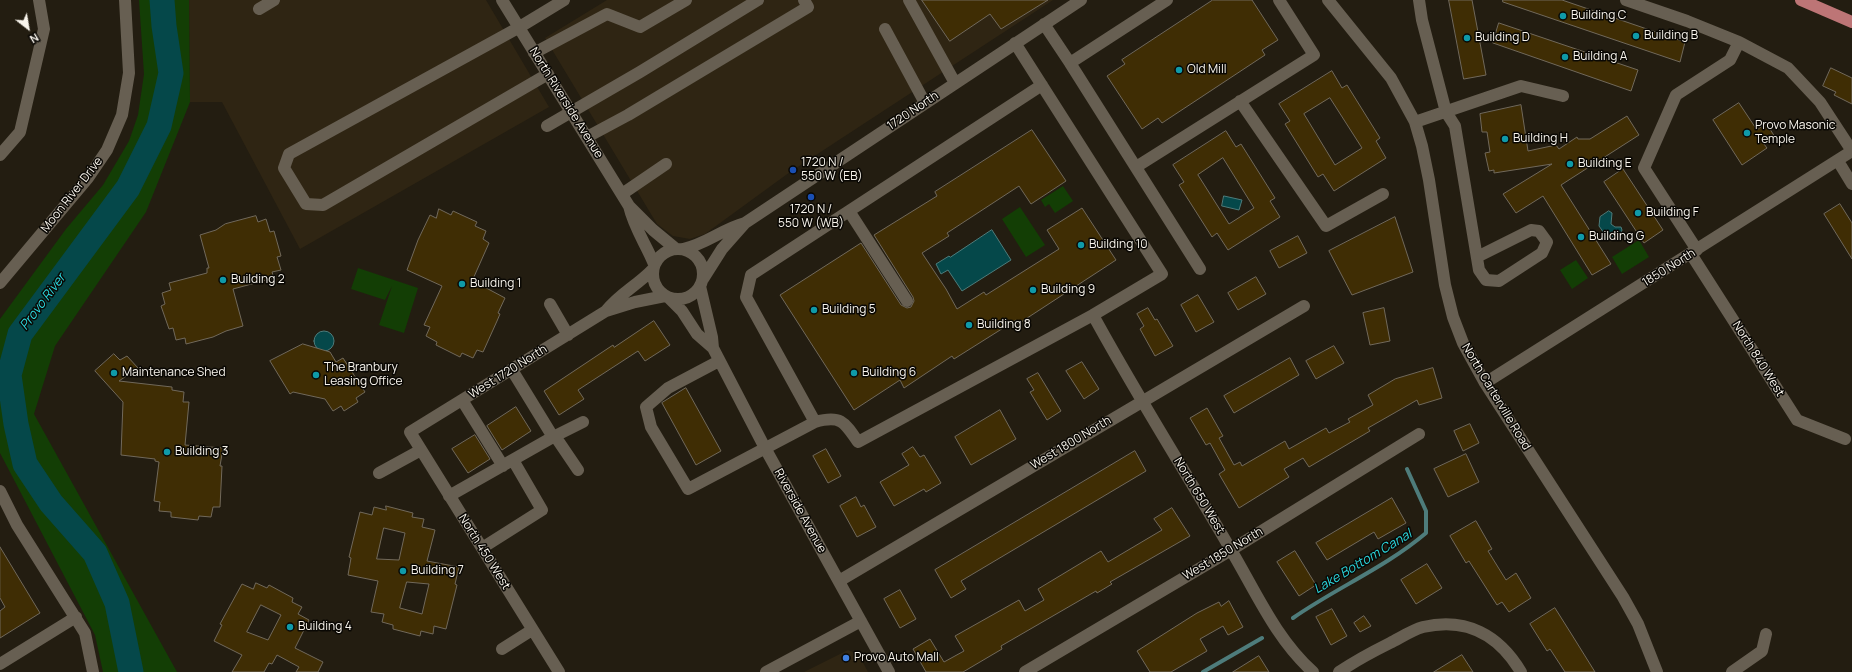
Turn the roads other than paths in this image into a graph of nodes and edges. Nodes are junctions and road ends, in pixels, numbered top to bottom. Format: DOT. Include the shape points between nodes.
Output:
graph roads {
  1 [pos="39,0"];
  2 [pos="125,0"];
  3 [pos="274,0"];
  4 [pos="502,0"];
  5 [pos="564,0"];
  6 [pos="686,0"];
  7 [pos="758,0"];
  8 [pos="804,0"];
  9 [pos="909,0"];
  10 [pos="1081,0"];
  11 [pos="1167,0"];
  12 [pos="1279,0"];
  13 [pos="1328,0"];
  14 [pos="1419,0"];
  15 [pos="1626,0"];
  16 [pos="1801,0"];
  17 [pos="259,9"];
  18 [pos="1852,22"];
  19 [pos="1044,24"];
  20 [pos="518,28"];
  21 [pos="885,29"];
  22 [pos="1739,42"];
  23 [pos="1015,43"];
  24 [pos="534,53"];
  25 [pos="1070,63"];
  26 [pos="548,74"];
  27 [pos="955,83"];
  28 [pos="1042,85"];
  29 [pos="1563,96"];
  30 [pos="1240,101"];
  31 [pos="925,103"];
  32 [pos="571,112"];
  33 [pos="1446,112"];
  34 [pos="1414,122"];
  35 [pos="547,126"];
  36 [pos="587,137"];
  37 [pos="1852,151"];
  38 [pos="0,155"];
  39 [pos="1838,161"];
  40 [pos="666,164"];
  41 [pos="1136,167"];
  42 [pos="1852,184"];
  43 [pos="622,194"];
  44 [pos="1383,194"];
  45 [pos="629,206"];
  46 [pos="849,212"];
  47 [pos="745,223"];
  48 [pos="680,249"];
  49 [pos="1694,252"];
  50 [pos="1477,257"];
  51 [pos="654,266"];
  52 [pos="1200,269"];
  53 [pos="0,283"];
  54 [pos="701,283"];
  55 [pos="667,297"];
  56 [pos="907,301"];
  57 [pos="550,304"];
  58 [pos="1304,306"];
  59 [pos="606,311"];
  60 [pos="1093,315"];
  61 [pos="568,335"];
  62 [pos="713,348"];
  63 [pos="719,361"];
  64 [pos="512,370"];
  65 [pos="1486,383"];
  66 [pos="462,400"];
  67 [pos="1141,401"];
  68 [pos="583,422"];
  69 [pos="815,422"];
  70 [pos="410,432"];
  71 [pos="1419,434"];
  72 [pos="553,437"];
  73 [pos="1845,439"];
  74 [pos="765,448"];
  75 [pos="421,450"];
  76 [pos="508,463"];
  77 [pos="578,470"];
  78 [pos="378,473"];
  79 [pos="0,491"];
  80 [pos="449,496"];
  81 [pos="482,548"];
  82 [pos="1231,550"];
  83 [pos="839,581"];
  84 [pos="76,617"];
  85 [pos="862,621"];
  86 [pos="532,630"];
  87 [pos="1766,634"];
  88 [pos="502,648"];
  89 [pos="0,664"];
  90 [pos="93,672"];
  91 [pos="559,672"];
  92 [pos="766,672"];
  93 [pos="889,672"];
  94 [pos="1025,672"];
  95 [pos="1313,672"];
  96 [pos="1339,672"];
  97 [pos="1521,672"];
  98 [pos="1657,672"];
  99 [pos="1732,672"];
  1 -- 38 [label="street" via="44,29 20,132"];
  2 -- 53 [label="street, Moon River Drive" via="129,73 122,115 107,150 88,178"];
  3 -- 17 [label="street"];
  4 -- 20 [label="street, North Riverside Avenue"];
  5 -- 20 [label="street"];
  6 -- 24 [label="street" via="640,27 607,14"];
  7 -- 32 [label="street"];
  8 -- 36 [label="street" via="808,7"];
  9 -- 27 [label="street"];
  10 -- 19 [label="street, 1720 North"];
  11 -- 25 [label="street"];
  12 -- 30 [label="street" via="1314,55"];
  13 -- 34 [label="street, North Carterville Road" via="1391,78"];
  14 -- 33 [label="street"];
  15 -- 22 [label="street"];
  16 -- 18 [label="main road"];
  19 -- 23 [label="street, 1720 North"];
  19 -- 25 [label="street"];
  20 -- 24 [label="street, North Riverside Avenue"];
  20 -- 26 [label="street" via="289,154 284,168 306,204 323,205"];
  21 -- 31 [label="street"];
  22 -- 37 [label="street" via="1788,68 1820,102"];
  22 -- 49 [label="street, North 840 West" via="1730,60 1676,95 1644,168"];
  23 -- 27 [label="street, 1720 North"];
  23 -- 28 [label="street"];
  24 -- 26 [label="street, North Riverside Avenue"];
  25 -- 41 [label="street"];
  26 -- 32 [label="street, North Riverside Avenue"];
  27 -- 31 [label="street, 1720 North"];
  28 -- 46 [label="street"];
  28 -- 60 [label="street" via="1162,274"];
  29 -- 33 [label="street" via="1521,86"];
  30 -- 41 [label="street"];
  30 -- 44 [label="street" via="1326,226"];
  31 -- 47 [label="street, 1720 North"];
  32 -- 35 [label="street"];
  32 -- 36 [label="street, North Riverside Avenue"];
  33 -- 34 [label="street"];
  33 -- 50 [label="street" via="1455,126"];
  34 -- 65 [label="street, North Carterville Road" via="1426,167 1445,285 1453,317 1463,343"];
  36 -- 43 [label="street, North Riverside Avenue"];
  37 -- 39 [label="street, 1850 North"];
  39 -- 42 [label="street"];
  39 -- 49 [label="street, 1850 North"];
  40 -- 43 [label="street"];
  41 -- 52 [label="street"];
  43 -- 45 [label="street, North Riverside Avenue"];
  45 -- 48 [label="street, North Riverside Avenue" via="653,230"];
  45 -- 51 [label="street, North Riverside Avenue"];
  46 -- 56 [label="street"];
  46 -- 69 [label="street" via="751,275 746,297"];
  47 -- 48 [label="street, 1720 North" via="725,230 704,243"];
  47 -- 54 [label="street, 1720 North" via="722,249"];
  48 -- 51 [label="street" via="664,253"];
  48 -- 54 [label="street" via="695,255 699,260 702,267"];
  49 -- 65 [label="street, 1850 North"];
  49 -- 73 [label="street, North 840 West" via="1797,420"];
  50 -- 50 [label="street" via="1479,270 1486,280 1499,281 1542,252 1546,242 1539,232 1531,230"];
  51 -- 55 [label="street" via="653,282"];
  51 -- 59 [label="street, West 1720 North" via="637,284 612,302"];
  54 -- 55 [label="street" via="693,295 687,298 678,300"];
  54 -- 62 [label="street, Riverside Avenue"];
  55 -- 59 [label="street, West 1720 North" via="635,302"];
  55 -- 62 [label="street, Riverside Avenue" via="682,311 697,334"];
  57 -- 61 [label="street"];
  58 -- 67 [label="street, West 1800 North"];
  59 -- 61 [label="street, West 1720 North"];
  60 -- 67 [label="street, North 650 West"];
  60 -- 69 [label="street" via="858,442 847,426 839,420 830,418"];
  61 -- 64 [label="street, West 1720 North"];
  62 -- 63 [label="street, Riverside Avenue"];
  63 -- 74 [label="street, Riverside Avenue"];
  63 -- 74 [label="street" via="668,388 646,407 652,427 688,489"];
  64 -- 66 [label="street, West 1720 North"];
  64 -- 72 [label="street"];
  65 -- 98 [label="street, North Carterville Road" via="1623,597 1638,624"];
  66 -- 70 [label="street, West 1720 North"];
  66 -- 76 [label="street"];
  67 -- 82 [label="street, North 650 West"];
  67 -- 83 [label="street, West 1800 North"];
  68 -- 72 [label="street"];
  69 -- 74 [label="street"];
  70 -- 75 [label="street, North 450 West"];
  71 -- 82 [label="street, West 1850 North"];
  72 -- 76 [label="street"];
  72 -- 77 [label="street"];
  74 -- 83 [label="street, Riverside Avenue"];
  75 -- 78 [label="street"];
  75 -- 80 [label="street, North 450 West"];
  76 -- 80 [label="street"];
  76 -- 81 [label="street" via="542,510"];
  79 -- 84 [label="street" via="17,525"];
  80 -- 81 [label="street, North 450 West"];
  81 -- 86 [label="street, North 450 West"];
  82 -- 94 [label="street, West 1850 North"];
  82 -- 95 [label="street, North 650 West" via="1280,635"];
  83 -- 85 [label="street, Riverside Avenue"];
  84 -- 89 [label="street"];
  84 -- 90 [label="street" via="85,633"];
  85 -- 92 [label="street"];
  85 -- 93 [label="street, Riverside Avenue"];
  86 -- 88 [label="street"];
  86 -- 91 [label="street, North 450 West"];
  87 -- 99 [label="street" via="1762,651"];
  96 -- 97 [label="street" via="1357,659 1421,628 1440,624 1471,628 1488,636 1510,654"];
}
